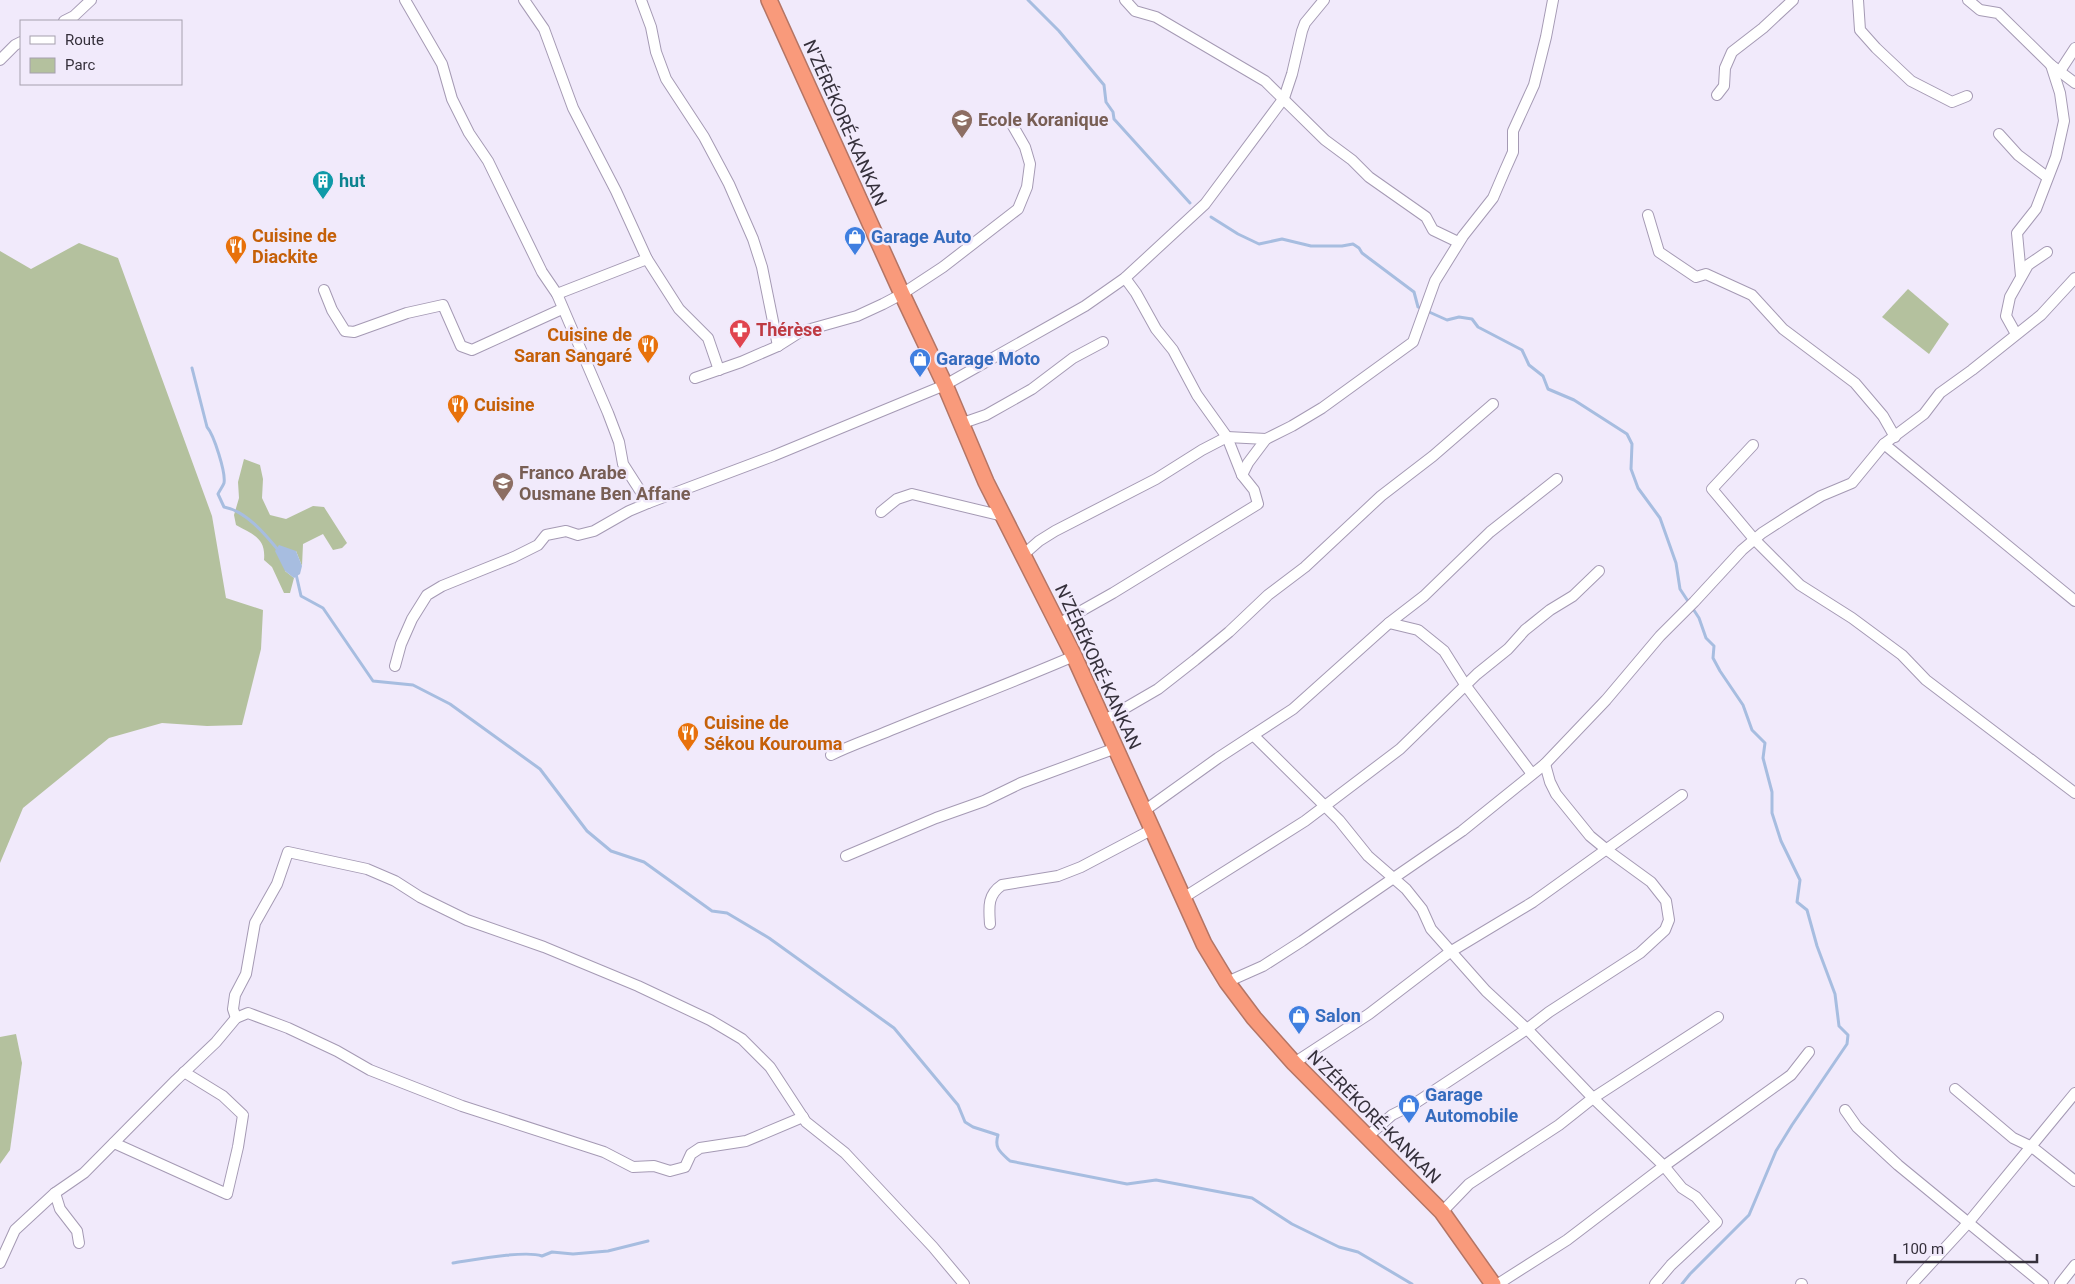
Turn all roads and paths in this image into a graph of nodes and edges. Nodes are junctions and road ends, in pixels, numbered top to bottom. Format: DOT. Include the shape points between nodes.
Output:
graph roads {
  1 [pos="90,0"];
  2 [pos="405,0"];
  3 [pos="524,0"];
  4 [pos="641,0"];
  5 [pos="769,0"];
  6 [pos="1125,0"];
  7 [pos="1324,0"];
  8 [pos="1553,0"];
  9 [pos="1792,0"];
  10 [pos="1858,0"];
  11 [pos="1968,0"];
  12 [pos="66,20"];
  13 [pos="20,42"];
  14 [pos="2075,48"];
  15 [pos="0,60"];
  16 [pos="2055,68"];
  17 [pos="2075,83"];
  18 [pos="1717,95"];
  19 [pos="1967,96"];
  20 [pos="1284,98"];
  21 [pos="1010,120"];
  22 [pos="1998,134"];
  23 [pos="2048,177"];
  24 [pos="1648,215"];
  25 [pos="1458,242"];
  26 [pos="2047,252"];
  27 [pos="647,259"];
  28 [pos="2021,276"];
  29 [pos="1125,278"];
  30 [pos="2075,278"];
  31 [pos="324,290"];
  32 [pos="557,294"];
  33 [pos="902,294"];
  34 [pos="562,309"];
  35 [pos="2016,334"];
  36 [pos="1103,342"];
  37 [pos="778,346"];
  38 [pos="719,370"];
  39 [pos="695,378"];
  40 [pos="945,385"];
  41 [pos="1493,404"];
  42 [pos="960,424"];
  43 [pos="1227,437"];
  44 [pos="1895,437"];
  45 [pos="1266,439"];
  46 [pos="1884,444"];
  47 [pos="1753,445"];
  48 [pos="1242,475"];
  49 [pos="1556,480"];
  50 [pos="648,503"];
  51 [pos="881,512"];
  52 [pos="1003,516"];
  53 [pos="1754,539"];
  54 [pos="1023,555"];
  55 [pos="1598,572"];
  56 [pos="2075,601"];
  57 [pos="1389,623"];
  58 [pos="1058,624"];
  59 [pos="1074,656"];
  60 [pos="395,666"];
  61 [pos="1466,686"];
  62 [pos="1104,721"];
  63 [pos="1253,735"];
  64 [pos="1116,748"];
  65 [pos="831,755"];
  66 [pos="1545,764"];
  67 [pos="1532,774"];
  68 [pos="2075,793"];
  69 [pos="1682,796"];
  70 [pos="1325,806"];
  71 [pos="1144,811"];
  72 [pos="1153,829"];
  73 [pos="1606,850"];
  74 [pos="846,856"];
  75 [pos="1395,877"];
  76 [pos="1183,898"];
  77 [pos="990,924"];
  78 [pos="1450,952"];
  79 [pos="1227,982"];
  80 [pos="1718,1017"];
  81 [pos="236,1018"];
  82 [pos="1527,1028"];
  83 [pos="1809,1052"];
  84 [pos="1294,1063"];
  85 [pos="184,1072"];
  86 [pos="1955,1089"];
  87 [pos="2075,1094"];
  88 [pos="1593,1098"];
  89 [pos="1845,1110"];
  90 [pos="803,1117"];
  91 [pos="1367,1137"];
  92 [pos="114,1143"];
  93 [pos="2032,1147"];
  94 [pos="1664,1166"];
  95 [pos="2075,1181"];
  96 [pos="55,1193"];
  97 [pos="1442,1212"];
  98 [pos="1968,1223"];
  99 [pos="79,1243"];
  100 [pos="0,1263"];
  101 [pos="2075,1265"];
  102 [pos="964,1284"];
  103 [pos="1493,1284"];
  104 [pos="1498,1284"];
  105 [pos="1655,1284"];
  106 [pos="1912,1284"];
  107 [pos="2043,1284"];
  108 [pos="2060,1284"];
  1 -- 12 [label="street"];
  2 -- 32 [label="street" via="442,64 452,99 469,133 488,161 542,272"];
  3 -- 27 [label="street" via="544,29 573,108"];
  4 -- 37 [label="street" via="666,79 704,138 753,239"];
  5 -- 33 [label="highway, N'ZÉRÉKORÉ-KANKAN"];
  6 -- 20 [label="street" via="1135,11 1156,17 1246,69"];
  7 -- 20 [label="street" via="1302,31"];
  8 -- 25 [label="street" via="1534,85 1513,131 1513,152 1493,198"];
  9 -- 18 [label="street" via="1732,52 1725,68 1724,86"];
  10 -- 19 [label="street" via="1860,30 1912,81 1952,102"];
  11 -- 16 [label="street" via="1980,10 1998,12"];
  13 -- 15 [label="street"];
  14 -- 16 [label="street"];
  16 -- 17 [label="street"];
  16 -- 23 [label="street" via="2064,121"];
  20 -- 25 [label="street" via="1318,134 1369,177 1426,217 1433,230"];
  20 -- 29 [label="street" via="1205,204"];
  21 -- 33 [label="street" via="1025,146 1030,164 1027,187 1018,209"];
  22 -- 23 [label="street" via="2018,155"];
  23 -- 28 [label="street" via="2036,209 2017,234"];
  24 -- 44 [label="street" via="1660,252 1696,277 1706,274 1752,295 1783,329 1855,383 1883,416"];
  25 -- 45 [label="street" via="1435,281 1413,342 1322,408"];
  26 -- 28 [label="street" via="2028,265"];
  27 -- 32 [label="street"];
  27 -- 38 [label="street" via="679,310 708,338"];
  28 -- 35 [label="street" via="2010,297 2006,316"];
  29 -- 40 [label="street" via="1085,306"];
  29 -- 43 [label="street" via="1173,350 1197,395"];
  30 -- 35 [label="street" via="2040,315"];
  31 -- 34 [label="street" via="345,330 354,332 408,313 443,305 461,346 472,350"];
  32 -- 34 [label="street"];
  33 -- 37 [label="street" via="857,316 800,332"];
  33 -- 40 [label="highway, N'ZÉRÉKORÉ-KANKAN"];
  34 -- 50 [label="street" via="608,413 623,464"];
  35 -- 44 [label="street" via="1940,393 1924,414"];
  36 -- 42 [label="street" via="1073,358 1032,389 986,415"];
  37 -- 38 [label="street"];
  38 -- 39 [label="street"];
  40 -- 42 [label="highway, N'ZÉRÉKORÉ-KANKAN"];
  40 -- 50 [label="street"];
  41 -- 62 [label="street" via="1381,496 1305,567 1268,595 1195,660 1158,689"];
  42 -- 52 [label="highway, N'ZÉRÉKORÉ-KANKAN"];
  43 -- 45 [label="street"];
  43 -- 48 [label="street"];
  43 -- 54 [label="street" via="1156,479 1056,531"];
  44 -- 46 [label="street"];
  45 -- 48 [label="street"];
  46 -- 53 [label="street" via="1852,483 1821,496"];
  46 -- 56 [label="street"];
  47 -- 53 [label="street" via="1712,489"];
  48 -- 58 [label="street" via="1254,490 1258,504"];
  49 -- 57 [label="street" via="1490,532 1424,596"];
  50 -- 60 [label="street" via="594,530 578,535 566,531 546,535 538,545 427,595 412,619"];
  51 -- 52 [label="street" via="897,499 912,494"];
  52 -- 54 [label="highway, N'ZÉRÉKORÉ-KANKAN"];
  53 -- 66 [label="street" via="1660,636 1606,700"];
  53 -- 68 [label="street" via="1800,586 1852,618 1902,655 1926,680"];
  54 -- 58 [label="highway, N'ZÉRÉKORÉ-KANKAN"];
  55 -- 61 [label="street" via="1573,596 1525,630"];
  57 -- 61 [label="street" via="1418,630 1444,651"];
  57 -- 63 [label="street" via="1293,709"];
  58 -- 59 [label="highway, N'ZÉRÉKORÉ-KANKAN"];
  59 -- 62 [label="highway, N'ZÉRÉKORÉ-KANKAN"];
  59 -- 65 [label="street"];
  61 -- 67 [label="street"];
  61 -- 70 [label="street" via="1400,749"];
  62 -- 64 [label="highway, N'ZÉRÉKORÉ-KANKAN"];
  63 -- 70 [label="street"];
  63 -- 71 [label="street"];
  64 -- 71 [label="highway, N'ZÉRÉKORÉ-KANKAN"];
  64 -- 74 [label="street" via="1022,782 984,801"];
  66 -- 67 [label="street"];
  66 -- 73 [label="street" via="1556,794 1590,836"];
  67 -- 75 [label="street" via="1462,831"];
  69 -- 73 [label="street"];
  70 -- 75 [label="street" via="1368,856"];
  70 -- 76 [label="street" via="1305,822"];
  71 -- 72 [label="highway, N'ZÉRÉKORÉ-KANKAN"];
  72 -- 76 [label="highway, N'ZÉRÉKORÉ-KANKAN"];
  72 -- 77 [label="street" via="1058,876 1002,885 994,890 989,901"];
  73 -- 78 [label="street" via="1533,902"];
  73 -- 82 [label="street" via="1651,882 1666,901 1669,920 1665,930 1640,953"];
  75 -- 78 [label="street"];
  75 -- 79 [label="street" via="1264,966"];
  76 -- 79 [label="highway, N'ZÉRÉKORÉ-KANKAN" via="1204,944"];
  78 -- 82 [label="street"];
  78 -- 84 [label="street" via="1370,1014"];
  79 -- 84 [label="highway, N'ZÉRÉKORÉ-KANKAN"];
  80 -- 88 [label="street"];
  81 -- 85 [label="street"];
  81 -- 90 [label="street" via="248,1013 337,1051 370,1070 462,1106 604,1152 633,1167 654,1166 670,1171 685,1167 691,1154 700,1148 746,1141"];
  81 -- 90 [label="street" via="233,1009 235,994 246,974 255,923 277,884 288,852 367,868 467,920 630,982 710,1020 742,1039 770,1067"];
  82 -- 88 [label="street"];
  82 -- 91 [label="street" via="1414,1104 1392,1115"];
  83 -- 94 [label="street" via="1791,1075"];
  84 -- 91 [label="highway, N'ZÉRÉKORÉ-KANKAN"];
  85 -- 92 [label="street"];
  85 -- 92 [label="street" via="223,1096 243,1115 227,1194"];
  86 -- 93 [label="street" via="2013,1138"];
  87 -- 93 [label="street"];
  88 -- 94 [label="street"];
  88 -- 97 [label="street" via="1560,1125 1469,1184"];
  89 -- 98 [label="street" via="1898,1166"];
  90 -- 102 [label="street" via="845,1153"];
  91 -- 97 [label="highway, N'ZÉRÉKORÉ-KANKAN"];
  92 -- 96 [label="street" via="84,1172"];
  93 -- 95 [label="street"];
  93 -- 98 [label="street"];
  94 -- 104 [label="street" via="1567,1240"];
  94 -- 105 [label="street" via="1716,1222"];
  96 -- 99 [label="street" via="60,1209 77,1230"];
  96 -- 100 [label="street" via="16,1230"];
  97 -- 103 [label="highway, N'ZÉRÉKORÉ-KANKAN"];
  98 -- 106 [label="street"];
  98 -- 107 [label="street"];
  101 -- 108 [label="street"];
}
